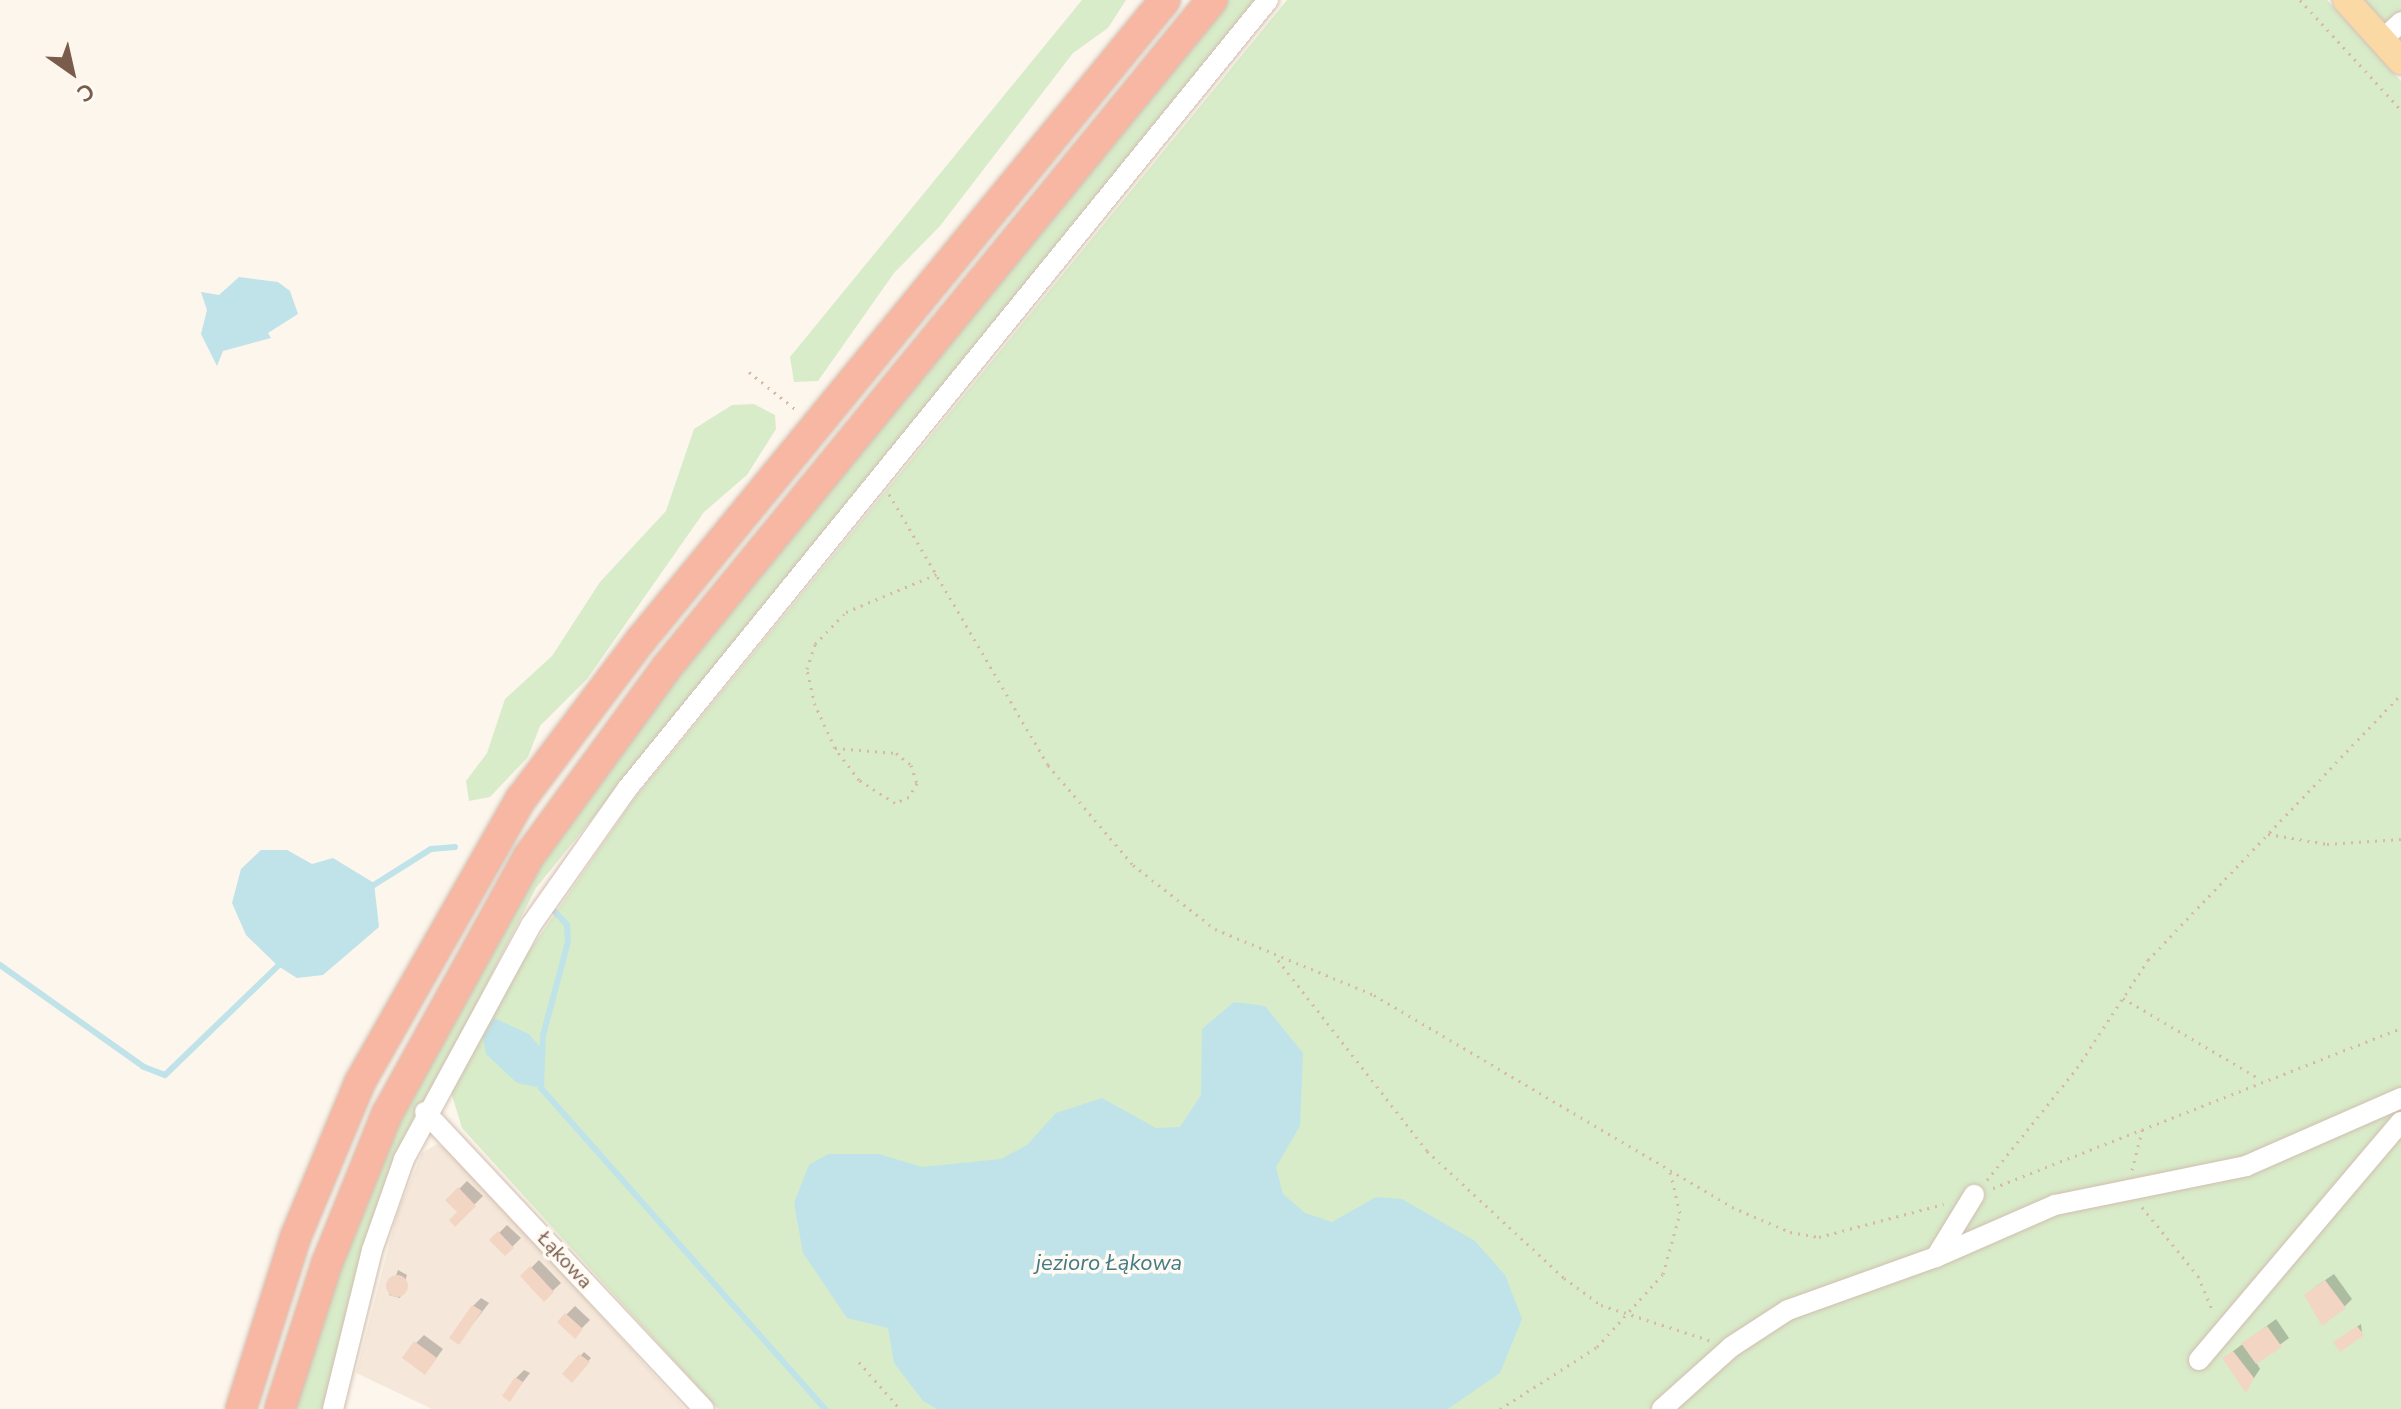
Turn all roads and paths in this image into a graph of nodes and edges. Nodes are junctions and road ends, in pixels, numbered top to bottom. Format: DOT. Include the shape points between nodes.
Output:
graph roads {
  1 [pos="1165,0"];
  2 [pos="1212,0"];
  3 [pos="1268,0"];
  4 [pos="2300,0"];
  5 [pos="2346,0"];
  6 [pos="2391,31"];
  7 [pos="2401,61"];
  8 [pos="2401,110"];
  9 [pos="749,372"];
  10 [pos="818,428"];
  11 [pos="879,477"];
  12 [pos="937,574"];
  13 [pos="2401,694"];
  14 [pos="835,748"];
  15 [pos="2268,834"];
  16 [pos="2401,839"];
  17 [pos="1278,960"];
  18 [pos="2123,998"];
  19 [pos="2401,1028"];
  20 [pos="2262,1080"];
  21 [pos="2401,1098"];
  22 [pos="425,1112"];
  23 [pos="2401,1122"];
  24 [pos="2143,1127"];
  25 [pos="1670,1171"];
  26 [pos="2133,1187"];
  27 [pos="1974,1195"];
  28 [pos="1936,1257"];
  29 [pos="1629,1315"];
  30 [pos="2220,1335"];
  31 [pos="1731,1347"];
  32 [pos="2199,1360"];
  33 [pos="859,1362"];
  34 [pos="241,1409"];
  35 [pos="280,1409"];
  36 [pos="333,1409"];
  37 [pos="704,1409"];
  38 [pos="900,1409"];
  39 [pos="1500,1409"];
  40 [pos="1662,1409"];
  1 -- 10 [label="highway"];
  2 -- 35 [label="highway" via="666,668 529,856 387,1114 327,1263"];
  3 -- 11 [label="street"];
  4 -- 8 [label="path"];
  5 -- 6 [label="main road"];
  6 -- 7 [label="main road"];
  9 -- 10 [label="path"];
  10 -- 34 [label="highway" via="563,741 453,909 334,1140"];
  11 -- 12 [label="path"];
  11 -- 22 [label="street" via="594,833 501,972"];
  12 -- 14 [label="path" via="846,612 815,644 807,669"];
  12 -- 17 [label="path" via="1018,723 1103,833 1186,910"];
  13 -- 15 [label="path"];
  14 -- 14 [label="path" via="875,796 895,803 917,783 911,765 896,753"];
  15 -- 16 [label="path" via="2327,844"];
  15 -- 18 [label="path" via="2148,960"];
  17 -- 25 [label="path" via="1385,1001"];
  17 -- 29 [label="path" via="1427,1151 1564,1278"];
  18 -- 20 [label="path"];
  18 -- 27 [label="path"];
  19 -- 20 [label="path"];
  20 -- 24 [label="path"];
  21 -- 26 [label="street" via="2246,1166"];
  22 -- 36 [label="street" via="372,1250"];
  22 -- 37 [label="street, Łąkowa"];
  23 -- 30 [label="street"];
  24 -- 26 [label="path"];
  24 -- 27 [label="path"];
  25 -- 27 [label="path" via="1732,1207 1819,1237"];
  25 -- 29 [label="path" via="1678,1242 1663,1274"];
  26 -- 28 [label="street" via="2055,1205"];
  26 -- 30 [label="path" via="2198,1276"];
  27 -- 28 [label="street"];
  28 -- 31 [label="street" via="1824,1293"];
  29 -- 31 [label="path"];
  29 -- 39 [label="path" via="1597,1347"];
  30 -- 32 [label="street"];
  31 -- 40 [label="street"];
  33 -- 38 [label="path"];
}
